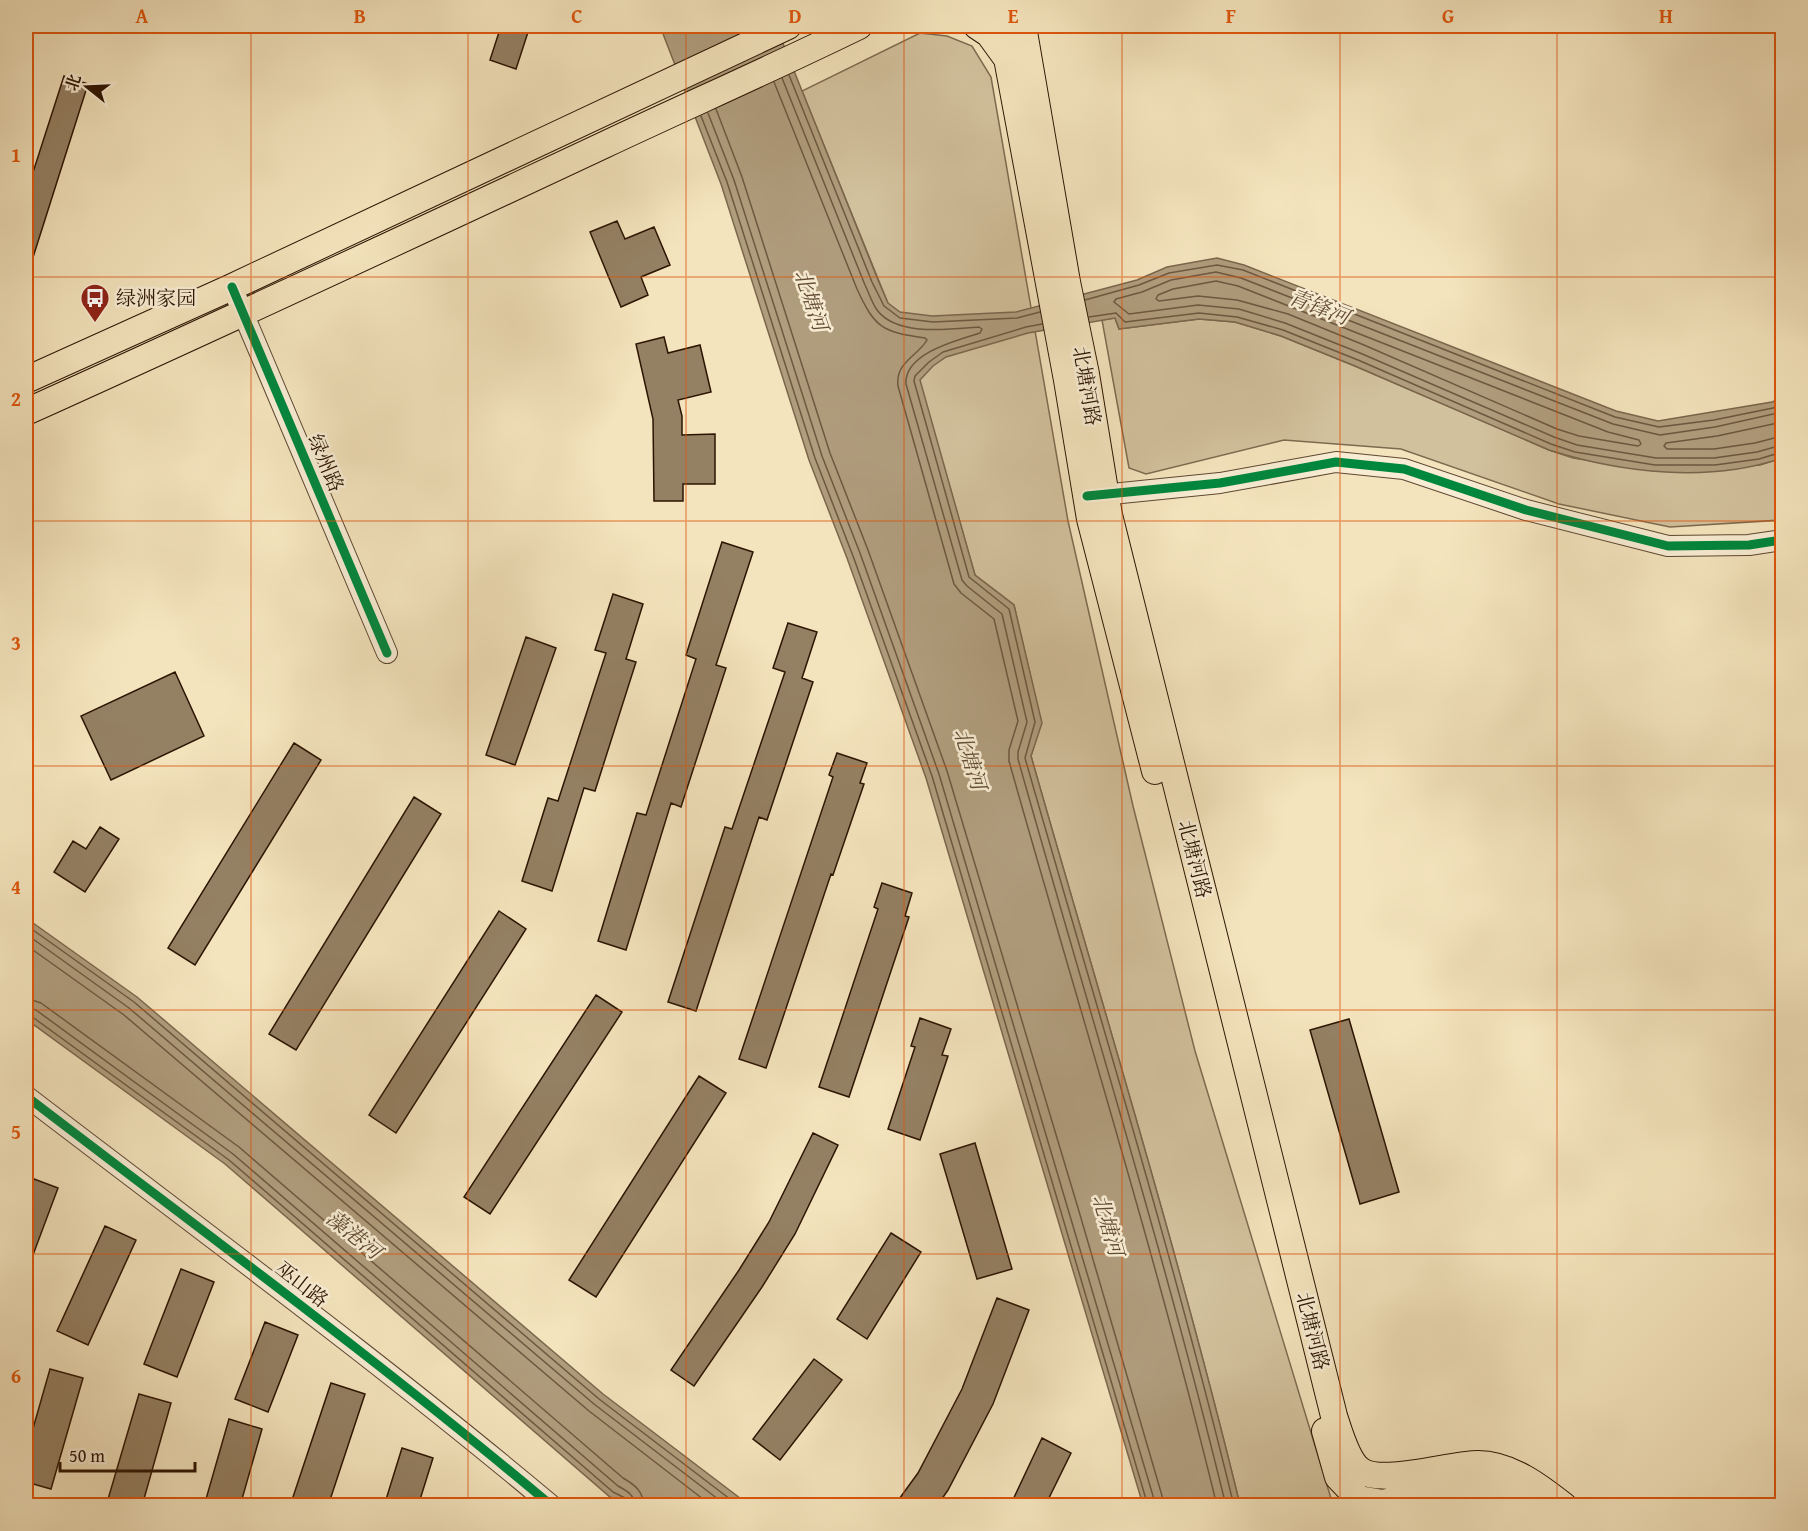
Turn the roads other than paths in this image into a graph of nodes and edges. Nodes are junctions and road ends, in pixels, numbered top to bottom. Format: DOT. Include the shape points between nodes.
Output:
graph roads {
  1 [pos="859,26"];
  2 [pos="977,26"];
  3 [pos="1001,26"];
  4 [pos="1023,26"];
  5 [pos="785,27"];
  6 [pos="1007,58"];
  7 [pos="1058,283"];
  8 [pos="232,287"];
  9 [pos="243,314"];
  10 [pos="26,380"];
  11 [pos="26,412"];
  12 [pos="1096,495"];
  13 [pos="1782,540"];
  14 [pos="387,653"];
  15 [pos="26,1096"];
  16 [pos="552,1506"];
  17 [pos="1530,1506"];
  18 [pos="1564,1506"];
  1 -- 9 [label="main road"];
  2 -- 6 [label="main road" via="989,34"];
  3 -- 6 [label="main road, 北塘河路"];
  4 -- 7 [label="main road, 北塘河路"];
  5 -- 8 [label="main road"];
  6 -- 7 [label="main road, 北塘河路"];
  7 -- 12 [label="main road, 北塘河路"];
  8 -- 9 [label="street, 绿州路"];
  8 -- 10 [label="main road"];
  9 -- 11 [label="main road"];
  9 -- 14 [label="street, 绿州路"];
  12 -- 13 [label="street" via="1220,483 1336,462 1404,469 1526,510 1668,546 1749,545"];
  12 -- 17 [label="main road, 北塘河路" via="1096,542 1338,1477 1359,1499 1383,1503 1482,1488 1516,1497"];
  12 -- 18 [label="main road, 北塘河路" via="1109,515 1334,1416 1346,1450 1359,1470 1374,1475 1479,1464 1506,1469 1539,1486"];
  15 -- 16 [label="street, 巫山路" via="289,1297"];
}
